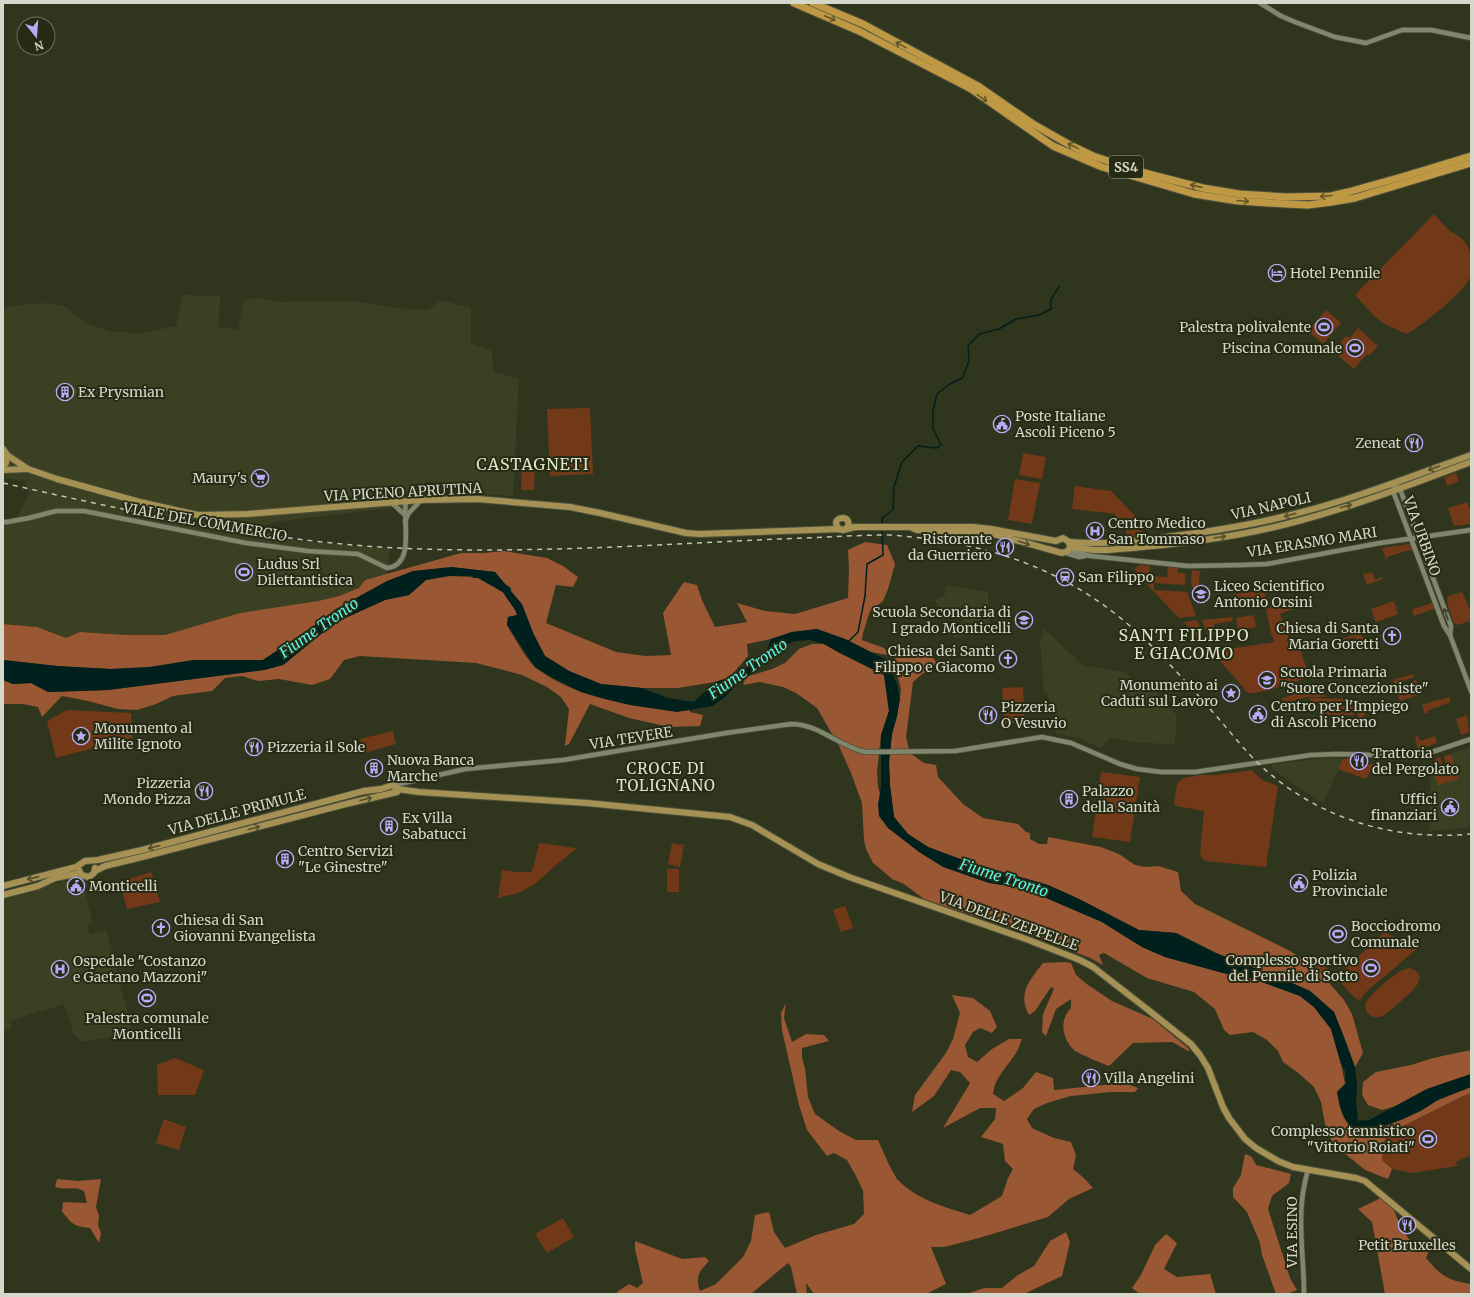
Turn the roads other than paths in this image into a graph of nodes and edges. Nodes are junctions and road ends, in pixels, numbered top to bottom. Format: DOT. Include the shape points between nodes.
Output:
graph roads {
  1 [pos="794,3"];
  2 [pos="813,3"];
  3 [pos="1260,3"];
  4 [pos="1471,38"];
  5 [pos="1471,156"];
  6 [pos="1471,163"];
  7 [pos="5,452"];
  8 [pos="1471,455"];
  9 [pos="1471,462"];
  10 [pos="3,469"];
  11 [pos="28,469"];
  12 [pos="1394,483"];
  13 [pos="1396,490"];
  14 [pos="421,500"];
  15 [pos="406,501"];
  16 [pos="392,503"];
  17 [pos="406,514"];
  18 [pos="3,522"];
  19 [pos="847,527"];
  20 [pos="910,527"];
  21 [pos="837,528"];
  22 [pos="1471,530"];
  23 [pos="1418,538"];
  24 [pos="1411,539"];
  25 [pos="1056,541"];
  26 [pos="1069,548"];
  27 [pos="1108,550"];
  28 [pos="1056,551"];
  29 [pos="1108,558"];
  30 [pos="1450,635"];
  31 [pos="1471,691"];
  32 [pos="1471,739"];
  33 [pos="395,788"];
  34 [pos="91,862"];
  35 [pos="80,865"];
  36 [pos="95,871"];
  37 [pos="80,873"];
  38 [pos="3,886"];
  39 [pos="3,895"];
  40 [pos="1308,1170"];
  41 [pos="1470,1266"];
  42 [pos="1304,1294"];
  1 -- 6 [label="highway, SS4, one-way" via="859,31 971,89 1053,146 1102,167 1194,194 1308,205 1332,202 1383,189"];
  5 -- 2 [label="highway, SS4, one-way" via="1331,196 1287,197 1240,194 1203,188 1140,172 1093,156 1033,124 972,83 863,24"];
  3 -- 4 [label="street" via="1295,22 1335,37 1366,44 1402,30 1431,30"];
  7 -- 10 [label="main road, VIA PICENO APRUTINA" via="6,463"];
  7 -- 11 [label="main road, VIA PICENO APRUTINA"];
  8 -- 12 [label="main road, VIA NAPOLI, one-way"];
  9 -- 13 [label="main road, VIA NAPOLI"];
  10 -- 11 [label="main road, VIA PICENO APRUTINA"];
  11 -- 16 [label="main road, VIA PICENO APRUTINA" via="77,485 198,515 248,514"];
  12 -- 13 [label="street, VIA URBINO"];
  12 -- 26 [label="main road, VIA NAPOLI, one-way" via="1287,516 1242,526"];
  13 -- 23 [label="street, VIA URBINO"];
  13 -- 24 [label="street, VIA URBINO"];
  27 -- 13 [label="main road, VIA NAPOLI, one-way" via="1197,541 1289,524"];
  14 -- 15 [label="main road, VIA PICENO APRUTINA"];
  14 -- 17 [label="street"];
  14 -- 21 [label="main road, VIA PICENO APRUTINA" via="477,499 570,507 692,533 732,534"];
  15 -- 16 [label="main road, VIA PICENO APRUTINA"];
  15 -- 17 [label="street, VIALE DEL COMMERCIO"];
  16 -- 17 [label="street"];
  17 -- 18 [label="street, VIALE DEL COMMERCIO" via="405,552 400,561 392,567 385,568 358,554 246,544 84,511 56,511"];
  19 -- 20 [label="main road, VIA ERASMO MARI"];
  19 -- 21 [label="main road" via="842,530"];
  19 -- 21 [label="main road" via="847,520 842,518 837,520"];
  20 -- 25 [label="main road, VIA ERASMO MARI" via="991,529"];
  20 -- 28 [label="main road, VIA ERASMO MARI, one-way" via="917,530 990,533"];
  22 -- 23 [label="street, VIA ERASMO MARI"];
  23 -- 24 [label="street, VIA ERASMO MARI"];
  30 -- 23 [label="street, VIA URBINO, one-way" via="1451,626"];
  24 -- 29 [label="street, VIA ERASMO MARI" via="1268,564 1188,566"];
  24 -- 30 [label="street, VIA URBINO"];
  25 -- 26 [label="main road, VIA ERASMO MARI" via="1063,538"];
  25 -- 28 [label="main road"];
  26 -- 27 [label="main road, VIA NAPOLI"];
  26 -- 28 [label="main road, VIA ERASMO MARI" via="1062,553"];
  26 -- 29 [label="street, VIA ERASMO MARI" via="1074,552"];
  27 -- 29 [label="street"];
  30 -- 31 [label="street"];
  32 -- 33 [label="street, VIA TEVERE" via="1421,755 1404,757 1311,755 1177,773 1131,768 1071,743 1045,738 959,750 859,751 815,728 792,724 546,762 465,768"];
  33 -- 34 [label="main road, VIA DELLE PRIMULE, one-way" via="371,790 331,799"];
  36 -- 33 [label="main road, VIA DELLE PRIMULE, one-way" via="105,866"];
  33 -- 40 [label="main road, VIA DELLE ZEPPELLE" via="418,792 587,803 730,817 752,825 818,864 849,878 1067,954 1093,967 1191,1044 1208,1068 1229,1118 1245,1139 1278,1161"];
  34 -- 35 [label="main road" via="85,861"];
  34 -- 36 [label="main road"];
  35 -- 37 [label="main road"];
  35 -- 38 [label="main road, one-way"];
  36 -- 37 [label="main road" via="88,877"];
  37 -- 39 [label="main road" via="55,878 38,886"];
  40 -- 41 [label="main road, VIA DELLE ZEPPELLE" via="1365,1181"];
  40 -- 42 [label="street, VIA ESINO" via="1300,1211"];
}
